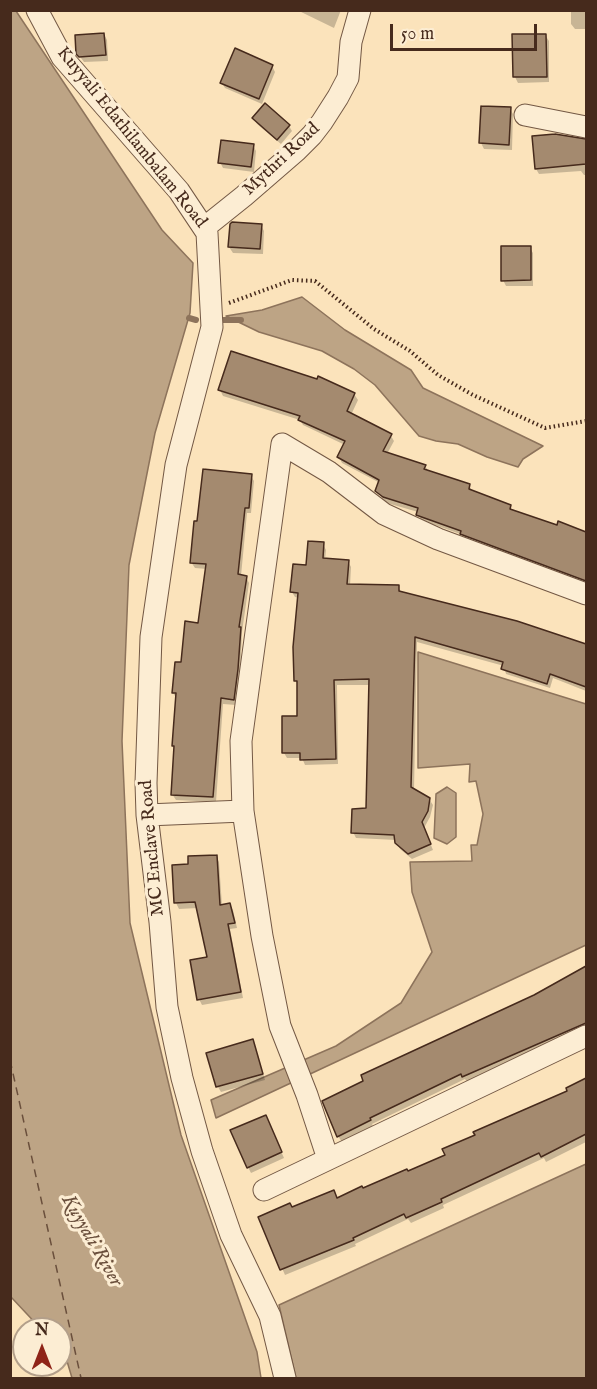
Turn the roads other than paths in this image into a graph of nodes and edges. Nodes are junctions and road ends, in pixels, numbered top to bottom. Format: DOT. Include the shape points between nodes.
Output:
graph roads {
  1 [pos="37,10"];
  2 [pos="360,10"];
  3 [pos="525,115"];
  4 [pos="586,127"];
  5 [pos="206,230"];
  6 [pos="586,594"];
  7 [pos="243,811"];
  8 [pos="147,815"];
  9 [pos="586,1036"];
  10 [pos="328,1159"];
  11 [pos="264,1190"];
  12 [pos="285,1378"];
  1 -- 5 [label="street, Kuyyali Edathilambalam Road" via="62,57 179,192"];
  2 -- 5 [label="street, Mythri Road" via="351,42 348,78 322,122 296,151"];
  3 -- 4 [label="street"];
  5 -- 8 [label="street, MC Enclave Road" via="212,327 176,465 151,637"];
  6 -- 7 [label="street" via="384,514 329,472 282,444 241,741"];
  7 -- 8 [label="street"];
  7 -- 10 [label="street" via="280,1026"];
  8 -- 12 [label="street, MC Enclave Road" via="167,1007 182,1078 231,1235 270,1316"];
  9 -- 10 [label="street"];
  10 -- 11 [label="street"];
}
